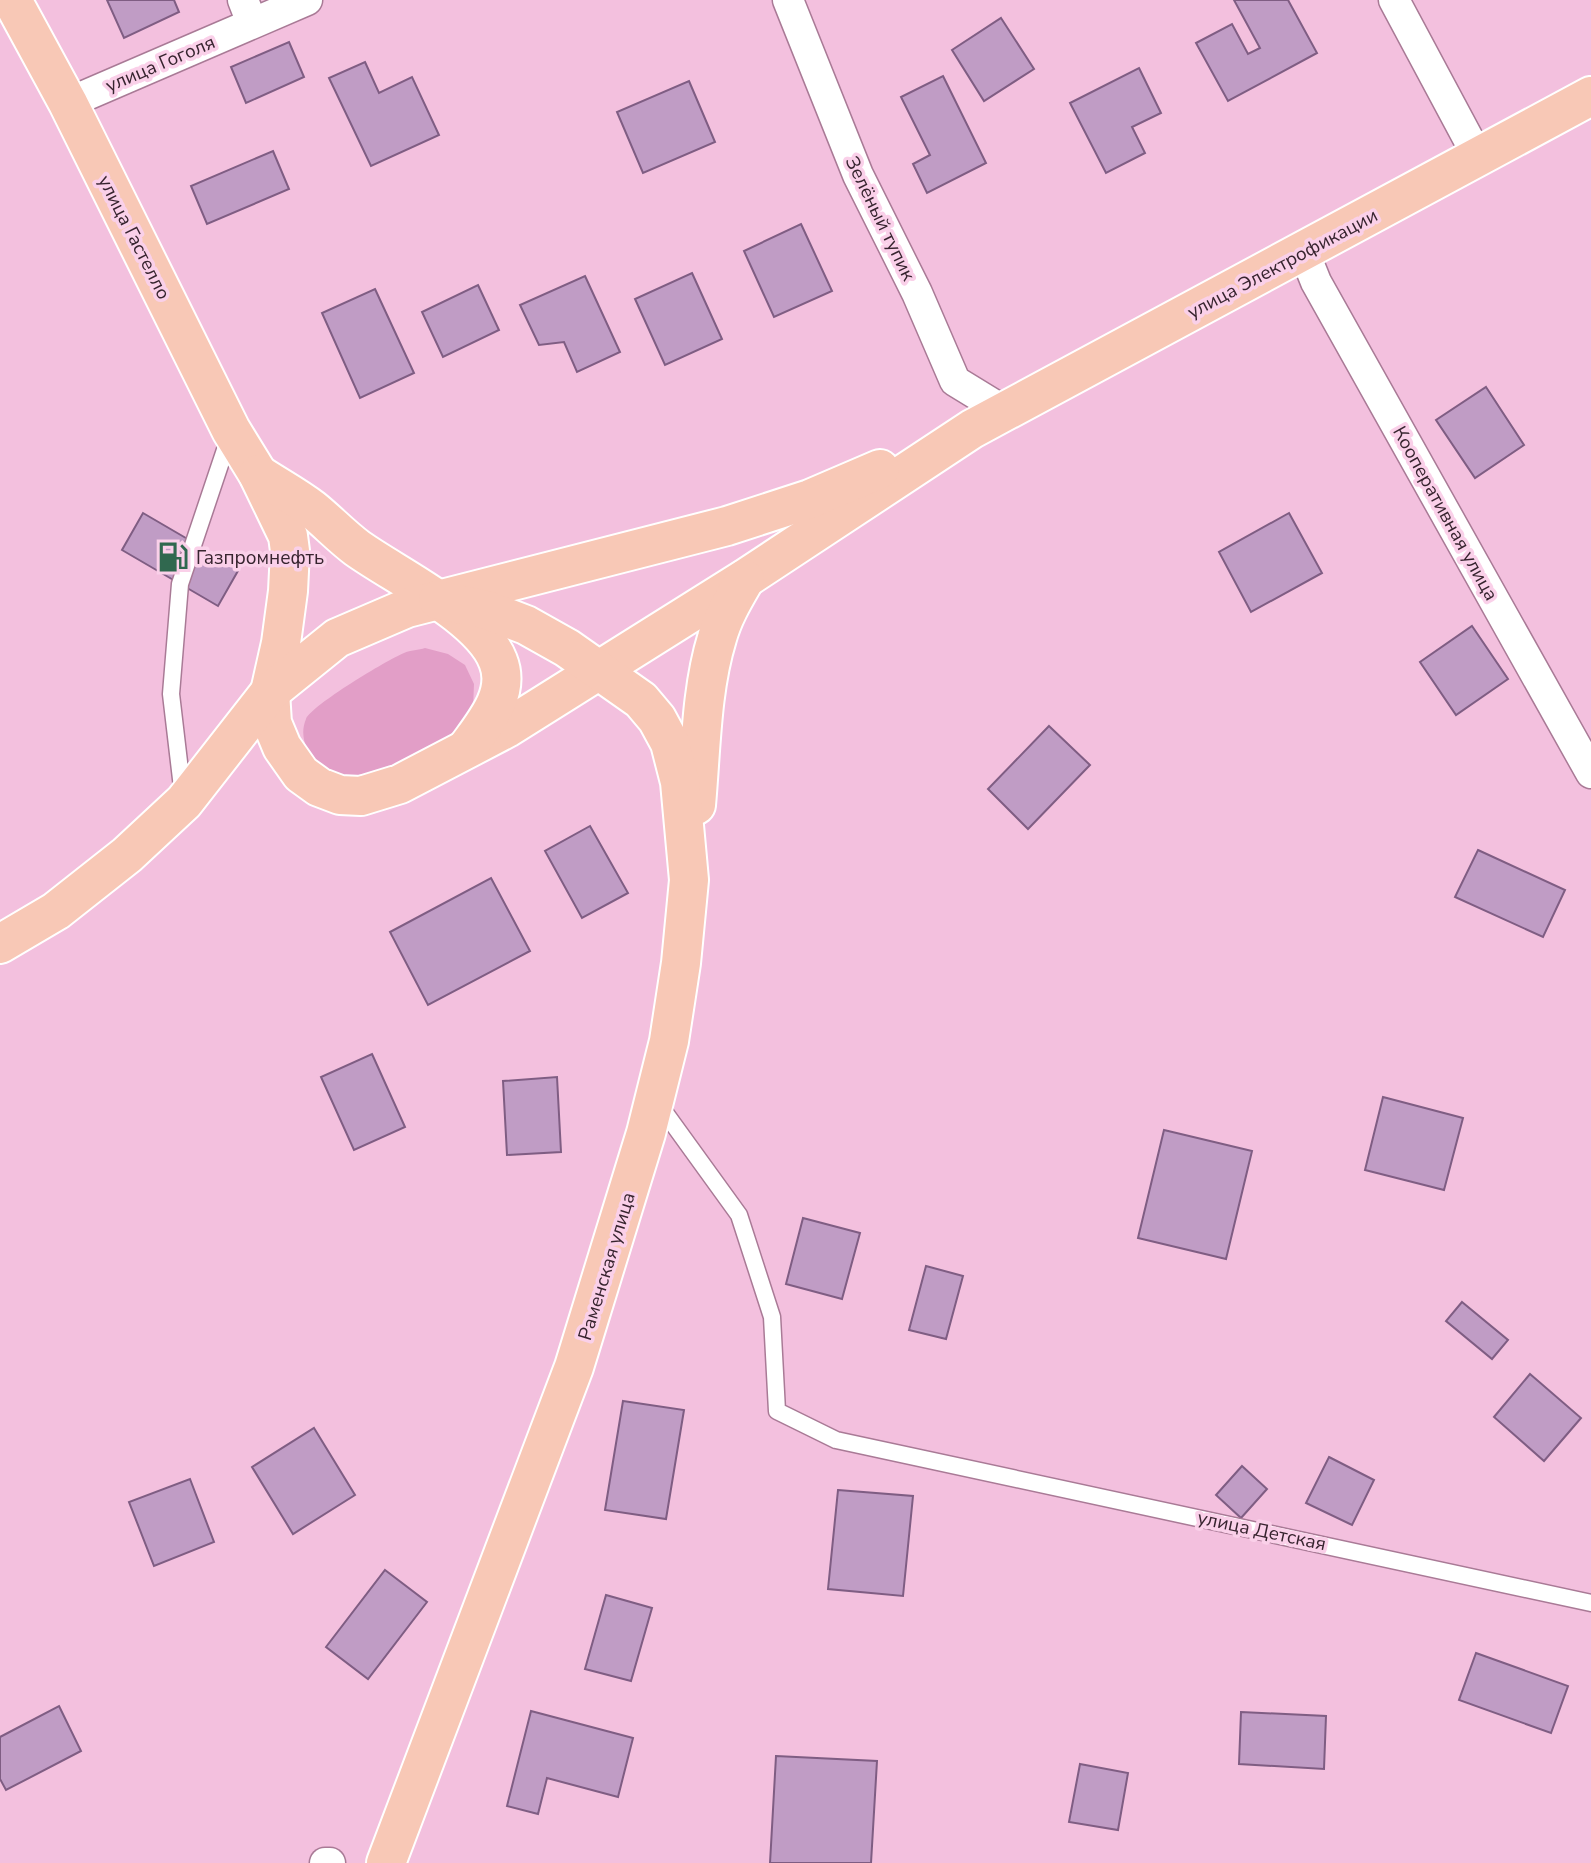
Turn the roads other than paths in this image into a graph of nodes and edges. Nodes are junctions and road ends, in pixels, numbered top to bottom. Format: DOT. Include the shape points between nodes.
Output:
graph roads {
  1 [pos="12,0"];
  2 [pos="307,0"];
  3 [pos="788,0"];
  4 [pos="1394,0"];
  5 [pos="247,11"];
  6 [pos="1591,96"];
  7 [pos="68,103"];
  8 [pos="1479,157"];
  9 [pos="1304,252"];
  10 [pos="988,420"];
  11 [pos="232,430"];
  12 [pos="258,474"];
  13 [pos="746,578"];
  14 [pos="438,600"];
  15 [pos="600,671"];
  16 [pos="270,692"];
  17 [pos="467,749"];
  18 [pos="1591,773"];
  19 [pos="184,802"];
  20 [pos="689,880"];
  21 [pos="0,944"];
  22 [pos="655,1099"];
  23 [pos="1591,1603"];
  24 [pos="386,1863"];
  1 -- 7 [label="main road, улица Гастелло"];
  2 -- 5 [label="street, улица Гоголя"];
  3 -- 10 [label="street, Зелёный тупик" via="858,175 955,381"];
  4 -- 8 [label="street"];
  5 -- 7 [label="street, улица Гоголя"];
  6 -- 8 [label="main road, улица Электрофикации"];
  7 -- 11 [label="main road, улица Гастелло"];
  8 -- 9 [label="main road, улица Электрофикации"];
  9 -- 10 [label="main road, улица Электрофикации"];
  9 -- 18 [label="street, Кооперативная улица" via="1316,282"];
  10 -- 13 [label="main road"];
  10 -- 14 [label="main road" via="810,499 727,526"];
  11 -- 12 [label="main road, улица Гастелло"];
  11 -- 19 [label="lane" via="180,584 171,694"];
  12 -- 14 [label="main road, улица Гастелло" via="311,508 396,575"];
  12 -- 16 [label="main road, улица Гастелло" via="288,536 290,551 281,643"];
  13 -- 15 [label="main road"];
  13 -- 20 [label="main road" via="716,638"];
  14 -- 15 [label="main road, Раменская улица" via="487,610 526,625"];
  14 -- 16 [label="main road" via="337,638"];
  14 -- 17 [label="main road" via="486,639 499,662 501,690"];
  15 -- 17 [label="main road"];
  15 -- 20 [label="main road, Раменская улица" via="641,700 670,743 680,782"];
  16 -- 17 [label="main road" via="272,723 282,747 301,774 340,794 362,796 400,784"];
  16 -- 19 [label="main road"];
  19 -- 21 [label="main road" via="56,911"];
  20 -- 22 [label="main road, Раменская улица" via="673,1015"];
  22 -- 23 [label="lane, улица Детская" via="739,1215 772,1317 777,1411 836,1440"];
  22 -- 24 [label="main road, Раменская улица" via="574,1367"];
}
